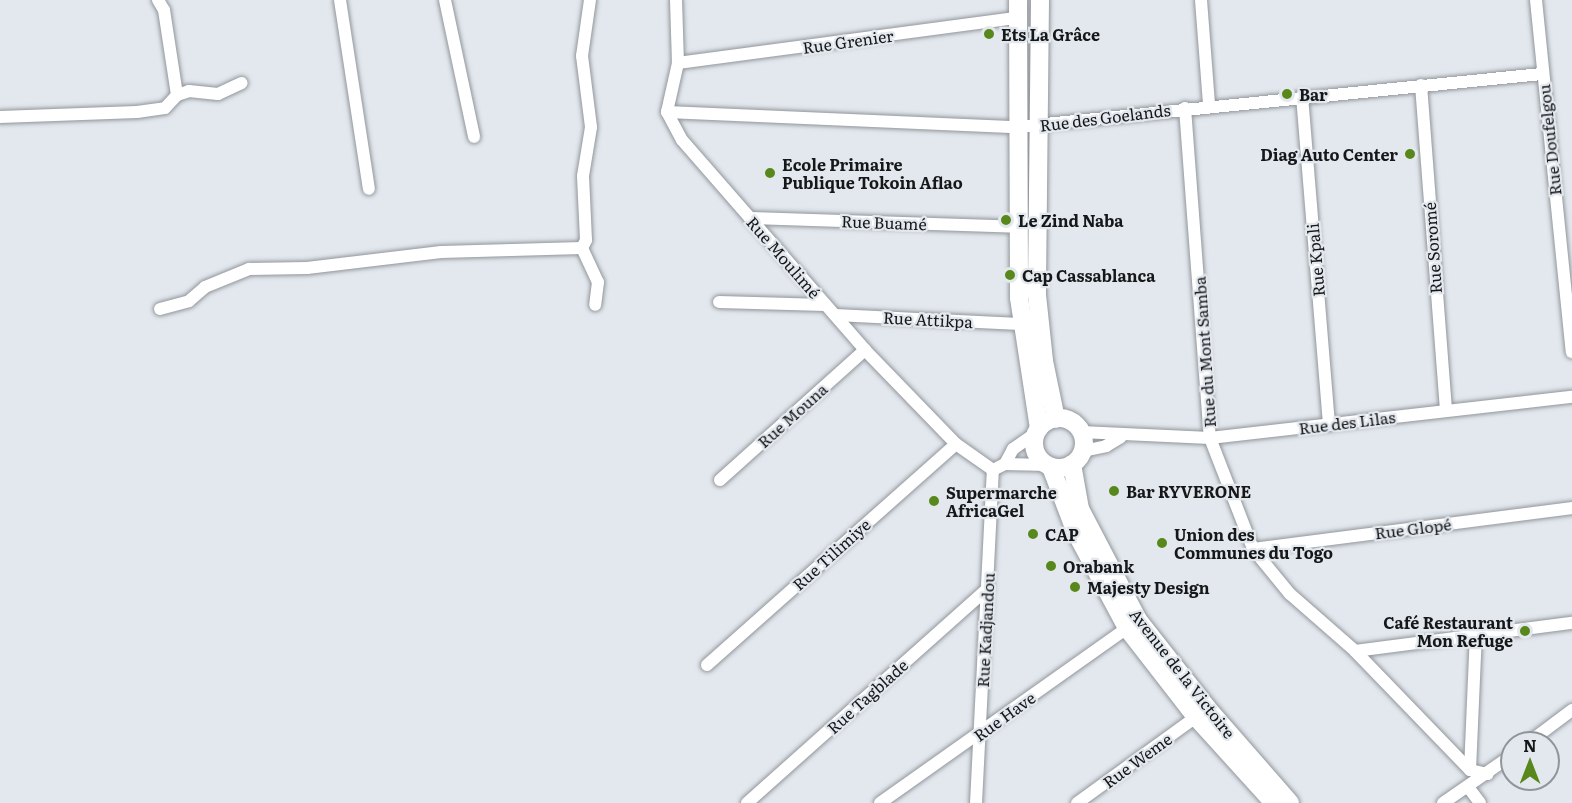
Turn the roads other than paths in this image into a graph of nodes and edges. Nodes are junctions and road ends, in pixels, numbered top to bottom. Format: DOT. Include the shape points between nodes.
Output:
graph roads {
  1 [pos="158,0"];
  2 [pos="340,0"];
  3 [pos="445,0"];
  4 [pos="590,0"];
  5 [pos="676,0"];
  6 [pos="1040,0"];
  7 [pos="1201,0"];
  8 [pos="1536,0"];
  9 [pos="1017,9"];
  10 [pos="678,63"];
  11 [pos="1542,74"];
  12 [pos="242,83"];
  13 [pos="1421,85"];
  14 [pos="177,95"];
  15 [pos="1302,96"];
  16 [pos="1209,105"];
  17 [pos="1185,108"];
  18 [pos="667,112"];
  19 [pos="0,117"];
  20 [pos="1041,125"];
  21 [pos="1016,127"];
  22 [pos="474,137"];
  23 [pos="369,189"];
  24 [pos="750,218"];
  25 [pos="1018,227"];
  26 [pos="582,248"];
  27 [pos="719,302"];
  28 [pos="595,305"];
  29 [pos="825,305"];
  30 [pos="160,309"];
  31 [pos="835,315"];
  32 [pos="1020,324"];
  33 [pos="865,350"];
  34 [pos="1572,352"];
  35 [pos="1572,397"];
  36 [pos="1446,410"];
  37 [pos="1056,419"];
  38 [pos="1329,425"];
  39 [pos="1038,430"];
  40 [pos="1081,432"];
  41 [pos="1121,436"];
  42 [pos="1210,438"];
  43 [pos="956,444"];
  44 [pos="1078,458"];
  45 [pos="1005,464"];
  46 [pos="1050,466"];
  47 [pos="993,470"];
  48 [pos="720,480"];
  49 [pos="1572,508"];
  50 [pos="1253,549"];
  51 [pos="987,589"];
  52 [pos="1572,623"];
  53 [pos="1127,628"];
  54 [pos="1476,635"];
  55 [pos="1355,651"];
  56 [pos="707,665"];
  57 [pos="1572,711"];
  58 [pos="1196,717"];
  59 [pos="1544,731"];
  60 [pos="980,733"];
  61 [pos="1500,764"];
  62 [pos="1470,770"];
  63 [pos="1488,774"];
  64 [pos="1468,787"];
  65 [pos="747,803"];
  66 [pos="880,803"];
  67 [pos="976,803"];
  68 [pos="1077,803"];
  69 [pos="1277,803"];
  70 [pos="1443,803"];
  71 [pos="1480,803"];
  1 -- 14 [label="street" via="164,10"];
  2 -- 23 [label="street"];
  3 -- 22 [label="street"];
  4 -- 26 [label="street" via="582,56 591,127 583,176 586,240"];
  5 -- 10 [label="street"];
  6 -- 20 [label="highway"];
  7 -- 16 [label="street"];
  8 -- 11 [label="street, Rue Doufelgou"];
  9 -- 10 [label="street, Rue Grenier"];
  9 -- 21 [label="highway"];
  10 -- 18 [label="street"];
  11 -- 13 [label="street, Rue des Goelands"];
  11 -- 34 [label="street, Rue Doufelgou"];
  12 -- 14 [label="street" via="218,94 189,91"];
  13 -- 15 [label="street, Rue des Goelands"];
  13 -- 36 [label="street, Rue Soromé"];
  14 -- 19 [label="street" via="165,108 137,112"];
  15 -- 16 [label="street, Rue des Goelands"];
  15 -- 38 [label="street, Rue Kpali"];
  16 -- 17 [label="street, Rue des Goelands"];
  17 -- 20 [label="street, Rue des Goelands"];
  17 -- 42 [label="street, Rue du Mont Samba"];
  18 -- 21 [label="street, Rue des Goelands"];
  18 -- 24 [label="street, Rue Moulimé" via="682,140"];
  20 -- 21 [label="street, Rue des Goelands"];
  20 -- 37 [label="highway" via="1037,294"];
  21 -- 25 [label="highway"];
  24 -- 25 [label="street, Rue Buamé"];
  24 -- 29 [label="street, Rue Moulimé"];
  25 -- 32 [label="highway"];
  26 -- 28 [label="street" via="598,282"];
  26 -- 30 [label="street" via="441,252 307,268 249,269 205,287 189,301"];
  27 -- 29 [label="street"];
  29 -- 31 [label="street, Rue Moulimé"];
  31 -- 32 [label="street, Rue Attikpa"];
  31 -- 33 [label="street, Rue Moulimé"];
  32 -- 39 [label="highway"];
  33 -- 43 [label="street, Rue Moulimé"];
  33 -- 48 [label="street, Rue Mouna"];
  35 -- 36 [label="street, Rue des Lilas"];
  36 -- 38 [label="street, Rue des Lilas"];
  37 -- 39 [label="highway"];
  37 -- 40 [label="highway" via="1066,419"];
  38 -- 42 [label="street, Rue des Lilas"];
  39 -- 45 [label="street" via="1013,449"];
  39 -- 46 [label="highway" via="1035,451"];
  40 -- 41 [label="street, Rue des Lilas"];
  40 -- 44 [label="highway"];
  41 -- 42 [label="street, Rue des Lilas"];
  41 -- 44 [label="street, Rue des Lilas"];
  42 -- 50 [label="street, Rue du Mont Samba"];
  43 -- 47 [label="street, Rue Moulimé"];
  43 -- 56 [label="street, Rue Tilimiye"];
  44 -- 46 [label="highway"];
  44 -- 69 [label="highway, Avenue de la Victoire" via="1080,509 1138,621"];
  45 -- 46 [label="street"];
  45 -- 47 [label="street"];
  46 -- 53 [label="highway, Avenue de la Victoire" via="1076,533"];
  47 -- 51 [label="street, Rue Kadjandou"];
  49 -- 50 [label="street, Rue Glopé"];
  50 -- 55 [label="street, Rue du Mont Samba" via="1290,594"];
  51 -- 60 [label="street, Rue Kadjandou"];
  51 -- 65 [label="street, Rue Tagblade"];
  52 -- 54 [label="street"];
  53 -- 58 [label="highway, Avenue de la Victoire"];
  53 -- 60 [label="street, Rue Have"];
  54 -- 55 [label="street"];
  54 -- 62 [label="street"];
  55 -- 62 [label="street, Rue du Mont Samba"];
  57 -- 59 [label="street"];
  58 -- 68 [label="street, Rue Weme"];
  58 -- 69 [label="highway, Avenue de la Victoire"];
  60 -- 66 [label="street, Rue Have"];
  60 -- 67 [label="street, Rue Kadjandou"];
  61 -- 63 [label="street"];
  62 -- 63 [label="street"];
  63 -- 64 [label="street"];
  64 -- 70 [label="street"];
  64 -- 71 [label="street"];
}
